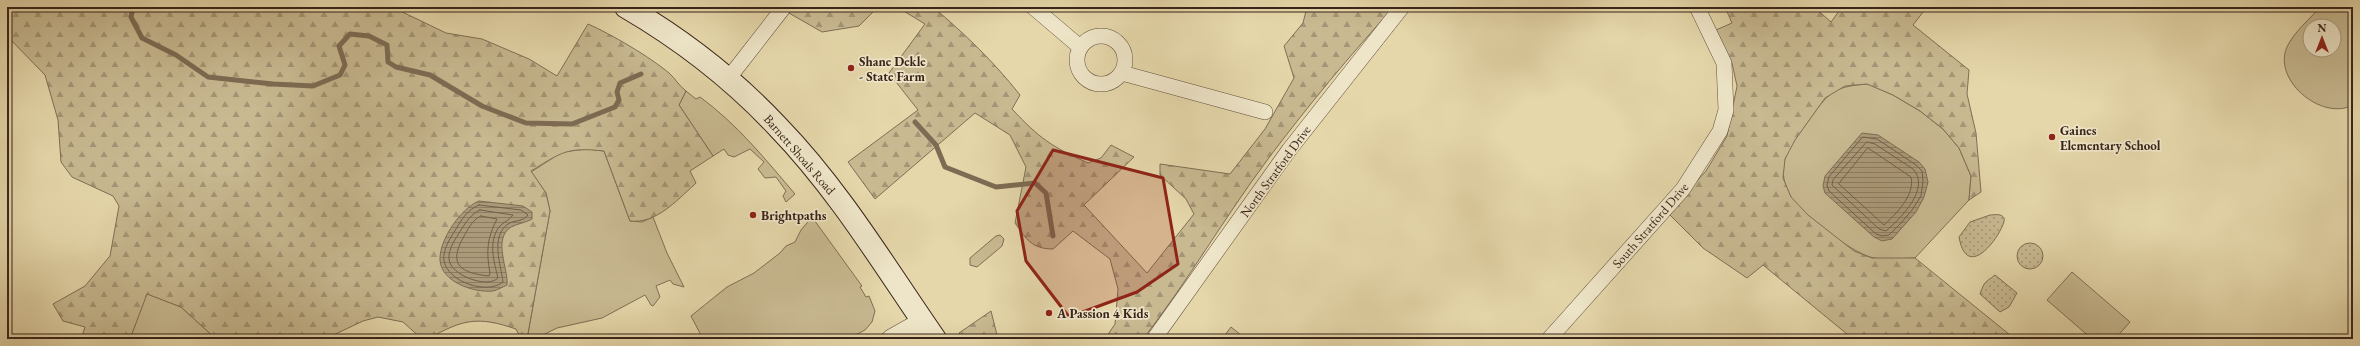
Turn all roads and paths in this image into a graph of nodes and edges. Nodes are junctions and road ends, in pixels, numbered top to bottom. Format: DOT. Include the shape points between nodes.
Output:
graph roads {
  1 [pos="784,7"];
  2 [pos="1033,7"];
  3 [pos="1402,7"];
  4 [pos="1697,7"];
  5 [pos="639,10"];
  6 [pos="1080,47"];
  7 [pos="1122,73"];
  8 [pos="728,79"];
  9 [pos="1265,112"];
  10 [pos="923,321"];
  11 [pos="891,339"];
  12 [pos="935,339"];
  13 [pos="1154,339"];
  14 [pos="1549,339"];
  1 -- 8 [label="street"];
  2 -- 6 [label="street"];
  3 -- 13 [label="street, North Stratford Drive" via="1289,150"];
  4 -- 14 [label="street, South Stratford Drive" via="1724,63 1726,110 1720,131 1683,188"];
  5 -- 8 [label="main road, Barnett Shoals Road"];
  6 -- 7 [label="street" via="1077,63 1085,78 1104,84"];
  6 -- 7 [label="street" via="1092,37 1107,36 1114,39 1120,44 1126,58"];
  7 -- 9 [label="street"];
  8 -- 10 [label="main road, Barnett Shoals Road" via="778,127 816,171"];
  10 -- 11 [label="street"];
  10 -- 12 [label="main road, Barnett Shoals Road"];
}
